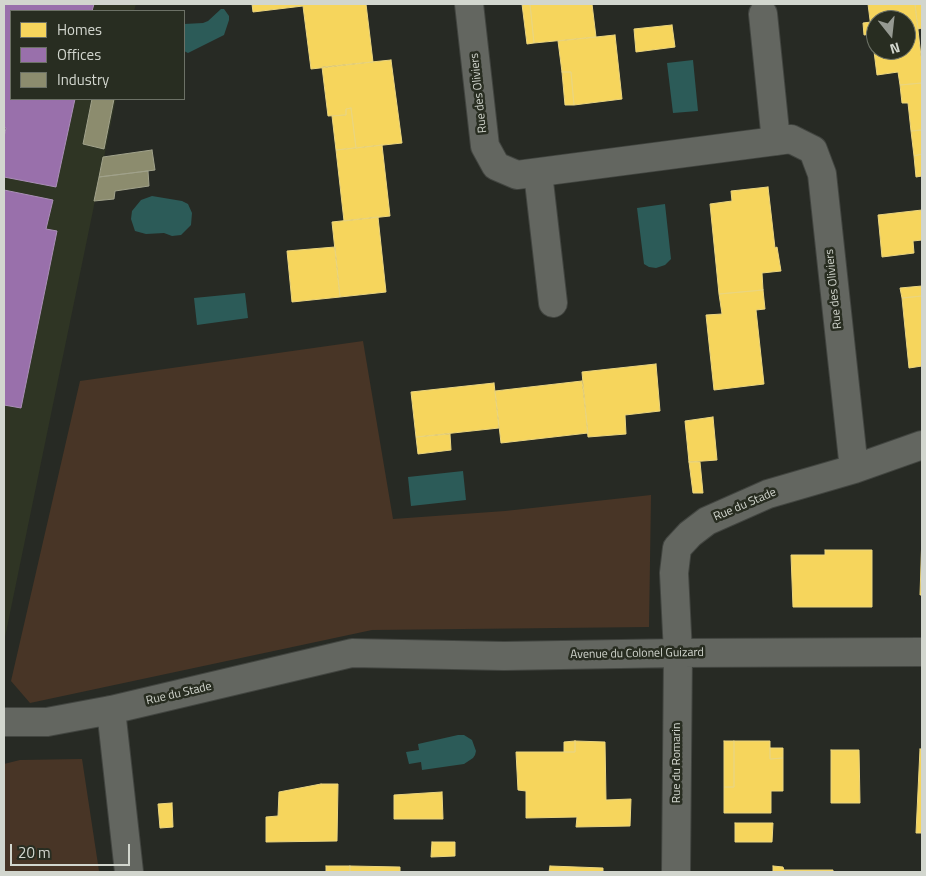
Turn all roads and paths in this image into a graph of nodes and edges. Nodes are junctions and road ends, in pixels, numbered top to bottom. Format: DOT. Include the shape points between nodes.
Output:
graph roads {
  1 [pos="469,4"];
  2 [pos="763,14"];
  3 [pos="776,141"];
  4 [pos="538,173"];
  5 [pos="553,303"];
  6 [pos="922,445"];
  7 [pos="854,469"];
  8 [pos="922,652"];
  9 [pos="352,653"];
  10 [pos="678,653"];
  11 [pos="111,710"];
  12 [pos="4,722"];
  13 [pos="129,872"];
  14 [pos="676,872"];
  1 -- 4 [label="street, Rue des Oliviers" via="485,146 496,166 517,175"];
  2 -- 3 [label="street"];
  3 -- 4 [label="street, Rue des Oliviers"];
  3 -- 7 [label="street, Rue des Oliviers" via="791,139 813,150 822,174"];
  4 -- 5 [label="street"];
  6 -- 7 [label="street, Rue du Stade"];
  7 -- 10 [label="street, Rue du Stade" via="768,494 707,521 690,534 677,548 674,573"];
  8 -- 10 [label="street, Avenue du Colonel Guizard"];
  9 -- 10 [label="street, Avenue du Colonel Guizard" via="504,656"];
  9 -- 11 [label="street, Rue du Stade"];
  10 -- 14 [label="street, Rue du Romarin"];
  11 -- 12 [label="street, Rue du Stade" via="47,722"];
  11 -- 13 [label="street"];
}
